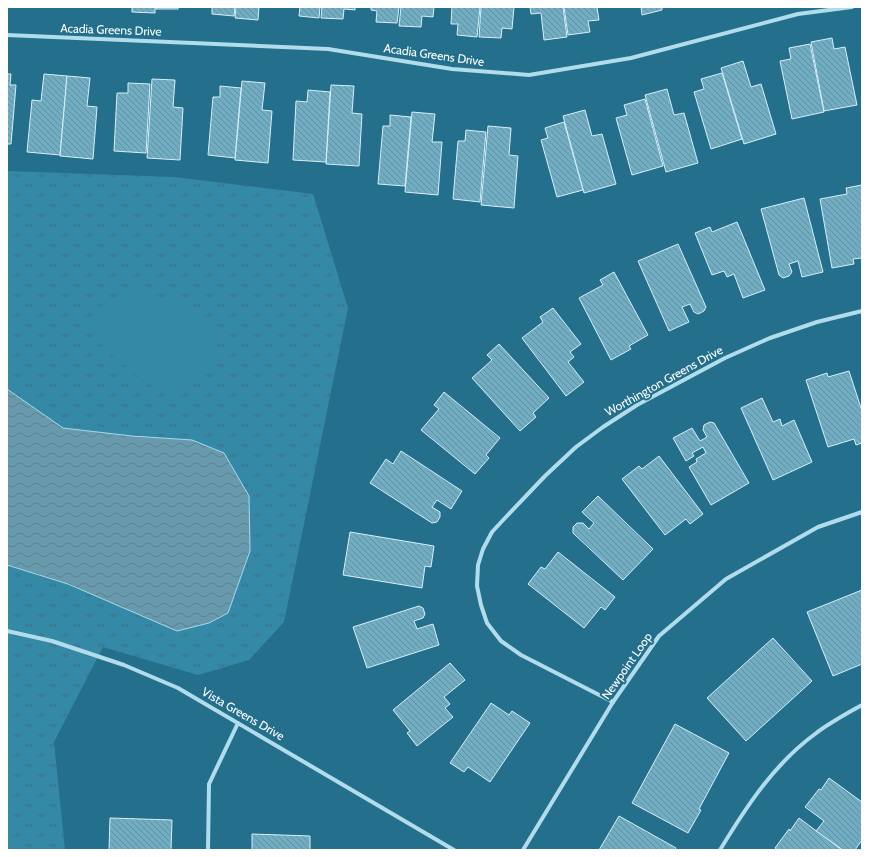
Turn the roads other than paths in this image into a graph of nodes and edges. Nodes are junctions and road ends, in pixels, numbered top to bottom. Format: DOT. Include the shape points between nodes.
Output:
graph roads {
  1 [pos="852,7"];
  2 [pos="7,35"];
  3 [pos="862,311"];
  4 [pos="862,512"];
  5 [pos="7,630"];
  6 [pos="613,702"];
  7 [pos="862,705"];
  8 [pos="238,723"];
  9 [pos="208,850"];
  10 [pos="454,850"];
  11 [pos="523,850"];
  12 [pos="720,850"];
  1 -- 2 [label="street, Acadia Greens Drive" via="798,14 631,58 529,76 452,69 328,49"];
  3 -- 6 [label="street, Worthington Greens Drive" via="817,322 770,338 718,361 637,404 576,447 492,532 478,565 477,586 487,624 501,641 521,655"];
  4 -- 6 [label="street, Newpoint Loop" via="818,528 726,579 659,636"];
  5 -- 8 [label="street, Vista Greens Drive" via="124,664 178,688"];
  6 -- 11 [label="street, Newpoint Loop"];
  7 -- 12 [label="street" via="815,734 777,768 750,802"];
  8 -- 9 [label="street" via="209,784"];
  8 -- 10 [label="street, Vista Greens Drive"];
}
